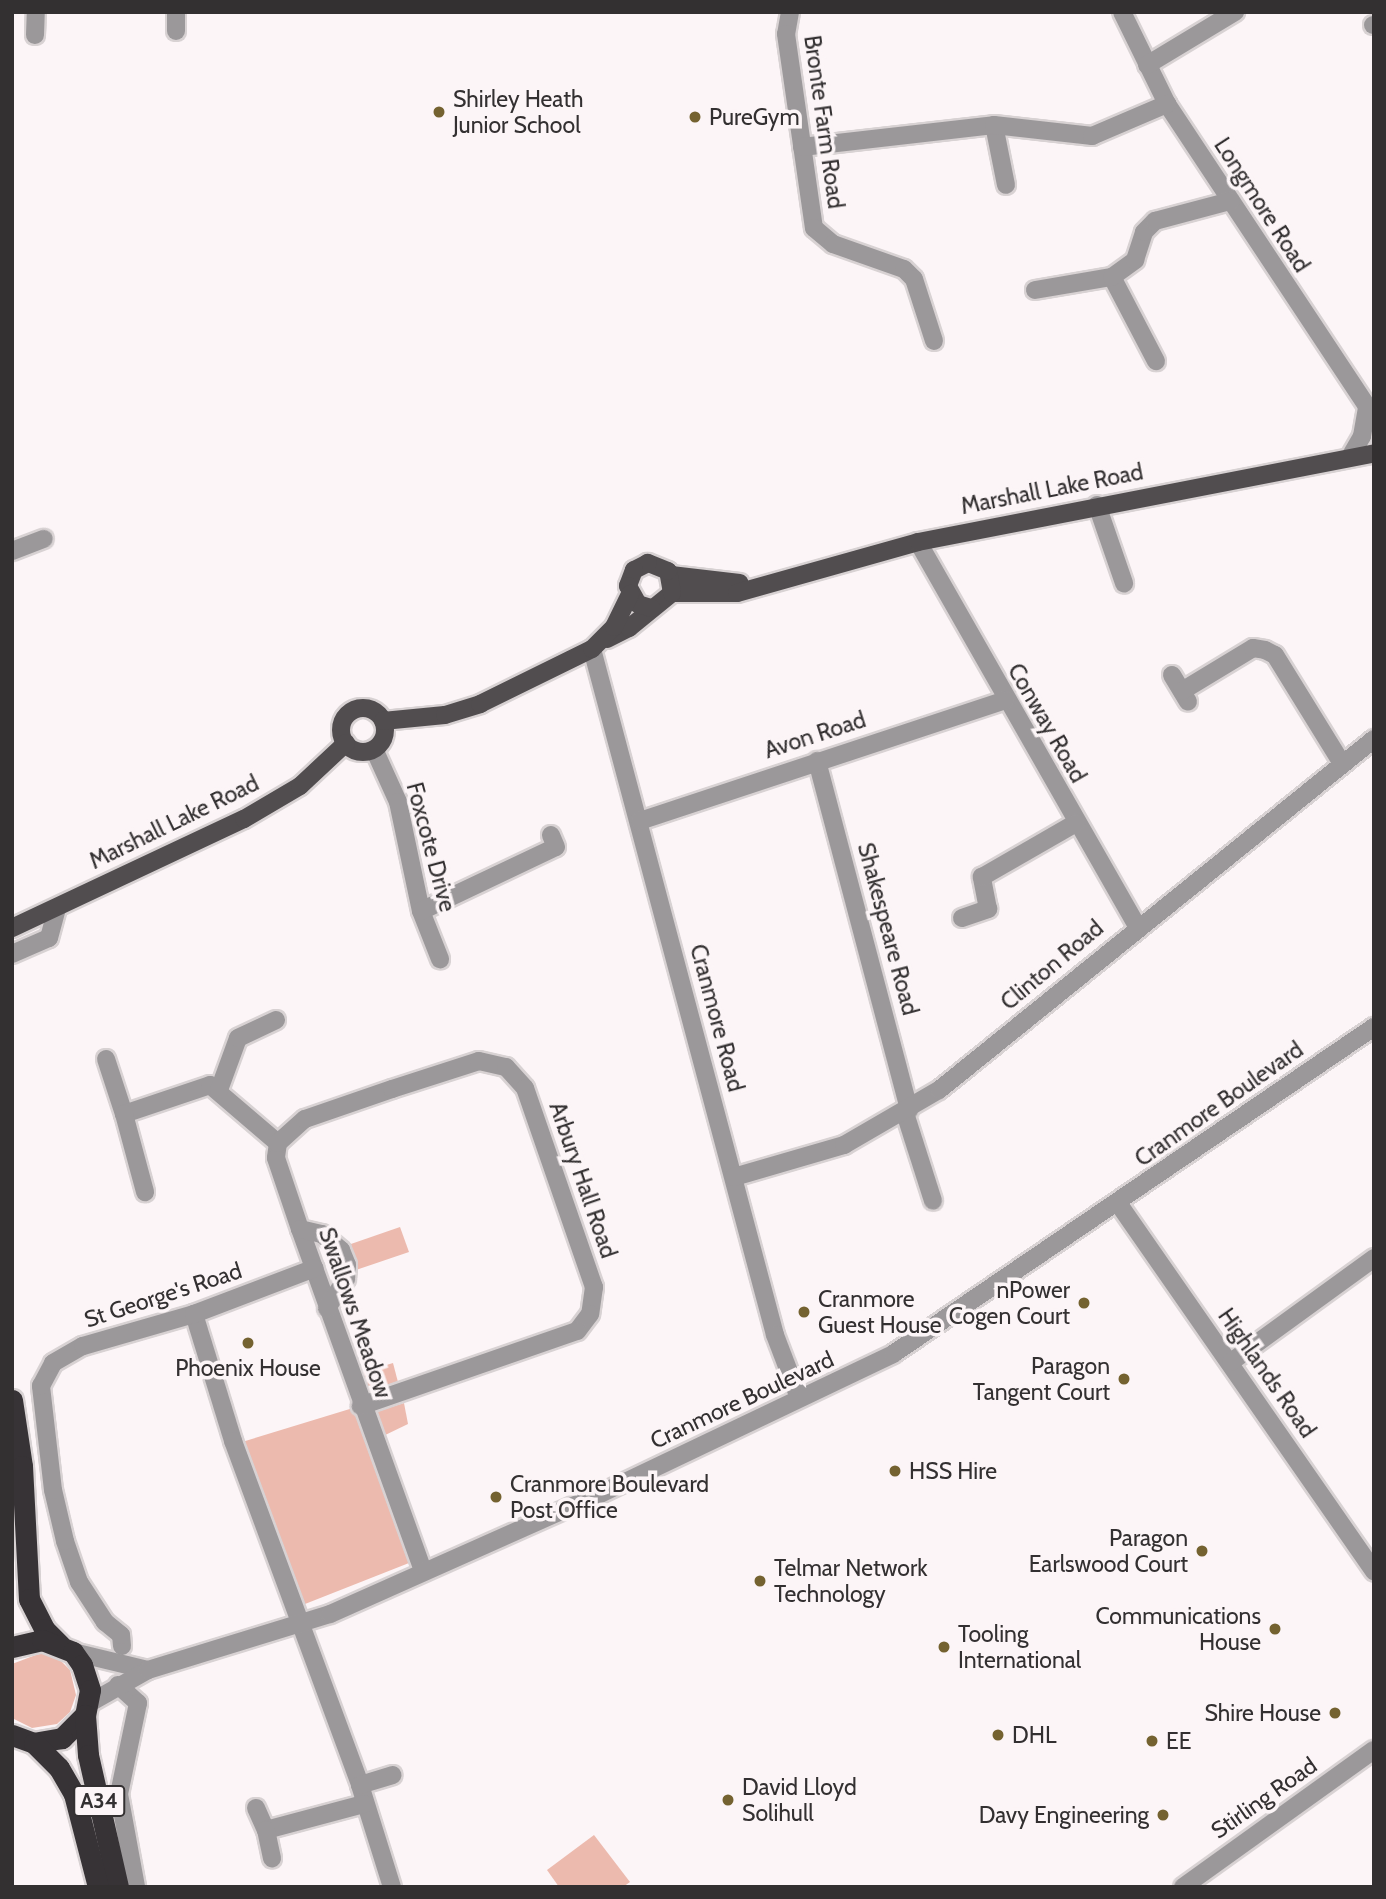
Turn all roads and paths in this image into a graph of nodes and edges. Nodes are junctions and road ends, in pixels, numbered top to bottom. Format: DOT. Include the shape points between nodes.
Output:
graph roads {
  1 [pos="36,12"];
  2 [pos="176,12"];
  3 [pos="790,12"];
  4 [pos="1122,12"];
  5 [pos="1234,12"];
  6 [pos="176,31"];
  7 [pos="35,35"];
  8 [pos="1147,65"];
  9 [pos="1167,104"];
  10 [pos="993,125"];
  11 [pos="802,146"];
  12 [pos="1008,187"];
  13 [pos="1230,201"];
  14 [pos="1112,276"];
  15 [pos="1035,290"];
  16 [pos="932,346"];
  17 [pos="1146,355"];
  18 [pos="1370,412"];
  19 [pos="1374,453"];
  20 [pos="1350,457"];
  21 [pos="1097,505"];
  22 [pos="44,539"];
  23 [pos="918,542"];
  24 [pos="12,551"];
  25 [pos="1124,583"];
  26 [pos="672,584"];
  27 [pos="630,594"];
  28 [pos="651,608"];
  29 [pos="596,646"];
  30 [pos="1172,675"];
  31 [pos="1006,700"];
  32 [pos="383,721"];
  33 [pos="1374,739"];
  34 [pos="346,743"];
  35 [pos="374,748"];
  36 [pos="817,761"];
  37 [pos="1341,762"];
  38 [pos="640,821"];
  39 [pos="1076,823"];
  40 [pos="551,835"];
  41 [pos="57,908"];
  42 [pos="421,911"];
  43 [pos="962,918"];
  44 [pos="1138,927"];
  45 [pos="12,928"];
  46 [pos="12,954"];
  47 [pos="440,959"];
  48 [pos="276,1020"];
  49 [pos="1374,1027"];
  50 [pos="106,1059"];
  51 [pos="219,1090"];
  52 [pos="907,1111"];
  53 [pos="124,1114"];
  54 [pos="278,1143"];
  55 [pos="734,1177"];
  56 [pos="145,1192"];
  57 [pos="933,1201"];
  58 [pos="1118,1203"];
  59 [pos="300,1229"];
  60 [pos="1373,1262"];
  61 [pos="315,1268"];
  62 [pos="327,1308"];
  63 [pos="194,1314"];
  64 [pos="1231,1362"];
  65 [pos="799,1398"];
  66 [pos="12,1400"];
  67 [pos="360,1406"];
  68 [pos="48,1458"];
  69 [pos="22,1466"];
  70 [pos="423,1571"];
  71 [pos="1374,1572"];
  72 [pos="301,1626"];
  73 [pos="122,1646"];
  74 [pos="12,1647"];
  75 [pos="66,1649"];
  76 [pos="148,1670"];
  77 [pos="118,1685"];
  78 [pos="87,1709"];
  79 [pos="21,1740"];
  80 [pos="1374,1750"];
  81 [pos="392,1774"];
  82 [pos="360,1785"];
  83 [pos="364,1804"];
  84 [pos="256,1808"];
  85 [pos="266,1830"];
  86 [pos="272,1858"];
  87 [pos="98,1887"];
  88 [pos="118,1887"];
  89 [pos="136,1887"];
  90 [pos="392,1887"];
  91 [pos="1184,1887"];
  1 -- 7 [label="street"];
  2 -- 6 [label="street"];
  3 -- 11 [label="street, Bronte Farm Road" via="786,34"];
  4 -- 8 [label="street, Longmore Road"];
  5 -- 8 [label="street"];
  8 -- 9 [label="street, Longmore Road"];
  9 -- 10 [label="street" via="1092,136"];
  9 -- 13 [label="street, Longmore Road"];
  10 -- 11 [label="street"];
  10 -- 12 [label="street"];
  11 -- 16 [label="street, Bronte Farm Road" via="814,228 832,244 904,269 914,279"];
  13 -- 14 [label="street" via="1155,221 1144,232 1135,260"];
  13 -- 18 [label="street, Longmore Road"];
  14 -- 15 [label="street" via="1056,296"];
  14 -- 17 [label="street"];
  18 -- 20 [label="street"];
  19 -- 20 [label="main road, Marshall Lake Road"];
  20 -- 21 [label="main road, Marshall Lake Road"];
  21 -- 23 [label="main road, Marshall Lake Road"];
  21 -- 25 [label="street"];
  22 -- 24 [label="street"];
  23 -- 26 [label="main road, Marshall Lake Road" via="767,585"];
  23 -- 31 [label="street, Conway Road"];
  26 -- 27 [label="main road, Marshall Lake Road" via="662,565 640,565 629,578"];
  26 -- 28 [label="main road" via="660,606"];
  27 -- 28 [label="main road" via="638,604"];
  27 -- 29 [label="main road, Marshall Lake Road"];
  28 -- 29 [label="main road" via="629,628"];
  29 -- 32 [label="main road" via="480,704 445,715"];
  29 -- 38 [label="street, Cranmore Road"];
  30 -- 37 [label="street" via="1185,697 1253,648 1275,655"];
  31 -- 36 [label="street, Avon Road"];
  31 -- 39 [label="street, Conway Road"];
  32 -- 34 [label="main road" via="371,709 351,712 342,724"];
  32 -- 35 [label="main road" via="384,736"];
  33 -- 37 [label="street, Clinton Road"];
  34 -- 35 [label="main road" via="356,750"];
  34 -- 41 [label="main road, Marshall Lake Road" via="300,786 244,819"];
  35 -- 42 [label="street, Foxcote Drive" via="397,802"];
  36 -- 38 [label="street, Avon Road"];
  36 -- 52 [label="street, Shakespeare Road"];
  37 -- 44 [label="street, Clinton Road"];
  38 -- 55 [label="street, Cranmore Road"];
  39 -- 43 [label="street" via="982,877 988,909"];
  39 -- 44 [label="street, Conway Road"];
  40 -- 42 [label="street" via="556,847"];
  41 -- 45 [label="main road, Marshall Lake Road"];
  41 -- 46 [label="street" via="49,938"];
  42 -- 47 [label="street, Foxcote Drive"];
  44 -- 52 [label="street, Clinton Road" via="971,1066"];
  48 -- 51 [label="street" via="238,1038"];
  49 -- 58 [label="street, Cranmore Boulevard"];
  50 -- 53 [label="street"];
  51 -- 53 [label="street" via="210,1085 198,1087"];
  51 -- 54 [label="street"];
  52 -- 55 [label="street, Clinton Road" via="844,1145"];
  52 -- 57 [label="street, Shakespeare Road"];
  53 -- 56 [label="street"];
  54 -- 59 [label="street, Swallows Meadow" via="276,1158"];
  54 -- 67 [label="street, Arbury Hall Road" via="305,1119 392,1089 479,1061 506,1067 526,1088 594,1287 590,1314 577,1331"];
  55 -- 65 [label="street, Cranmore Road" via="775,1335"];
  58 -- 64 [label="street, Highlands Road"];
  58 -- 65 [label="street, Cranmore Boulevard" via="922,1337"];
  59 -- 61 [label="street, Swallows Meadow"];
  59 -- 62 [label="street" via="322,1234 341,1251 347,1265 346,1279"];
  60 -- 64 [label="street"];
  61 -- 62 [label="street, Swallows Meadow"];
  61 -- 63 [label="street, St George's Road"];
  62 -- 67 [label="street, Swallows Meadow"];
  63 -- 68 [label="street, St George's Road" via="83,1346 53,1363 41,1386"];
  63 -- 72 [label="street" via="233,1441"];
  64 -- 71 [label="street, Highlands Road"];
  65 -- 70 [label="street, Cranmore Boulevard" via="600,1494"];
  66 -- 69 [label="highway, A34"];
  67 -- 70 [label="street, Swallows Meadow"];
  68 -- 69 [label="street"];
  68 -- 73 [label="street" via="65,1541 79,1582 99,1628 121,1635"];
  69 -- 75 [label="highway, A34" via="29,1599 34,1613"];
  70 -- 72 [label="street, Cranmore Boulevard"];
  72 -- 76 [label="street, Cranmore Boulevard"];
  72 -- 82 [label="street"];
  74 -- 75 [label="highway" via="30,1639"];
  75 -- 76 [label="street, Cranmore Boulevard"];
  75 -- 78 [label="highway, A34" via="88,1677"];
  76 -- 77 [label="street, Cranmore Boulevard"];
  77 -- 78 [label="street, Cranmore Boulevard"];
  77 -- 89 [label="street" via="133,1695 136,1714 120,1794"];
  78 -- 79 [label="highway, A34" via="62,1738"];
  78 -- 88 [label="highway, A34" via="88,1755"];
  79 -- 87 [label="highway, A34" via="58,1768 74,1794"];
  80 -- 91 [label="street, Stirling Road"];
  81 -- 82 [label="street"];
  82 -- 83 [label="street"];
  83 -- 85 [label="street"];
  83 -- 90 [label="street"];
  84 -- 85 [label="street"];
  85 -- 86 [label="street"];
}
